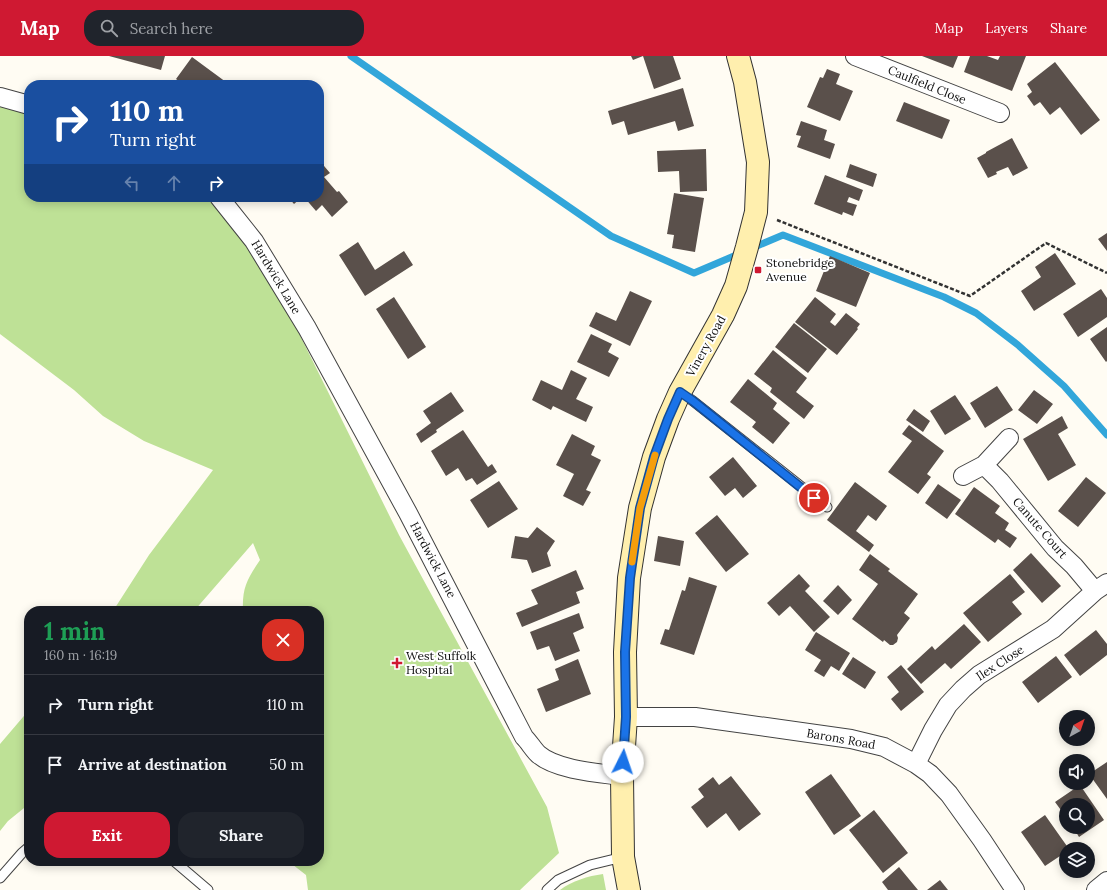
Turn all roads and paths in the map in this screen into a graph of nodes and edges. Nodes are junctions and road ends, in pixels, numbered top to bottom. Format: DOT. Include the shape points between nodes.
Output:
graph roads {
  1 [pos="738,56"];
  2 [pos="855,56"];
  3 [pos="0,97"];
  4 [pos="24,104"];
  5 [pos="1000,114"];
  6 [pos="223,202"];
  7 [pos="756,212"];
  8 [pos="1107,273"];
  9 [pos="680,392"];
  10 [pos="1009,438"];
  11 [pos="984,465"];
  12 [pos="963,476"];
  13 [pos="827,507"];
  14 [pos="1101,587"];
  15 [pos="626,717"];
  16 [pos="916,764"];
  17 [pos="622,776"];
  18 [pos="24,851"];
  19 [pos="623,857"];
  20 [pos="180,866"];
  21 [pos="0,878"];
  22 [pos="1107,881"];
  23 [pos="208,890"];
  24 [pos="547,890"];
  25 [pos="629,890"];
  26 [pos="1015,890"];
  27 [pos="1096,890"];
  1 -- 7 [label="street, Vinery Road" via="745,82 758,162"];
  2 -- 5 [label="street, Caulfield Close"];
  3 -- 4 [label="street"];
  6 -- 17 [label="street, Hardwick Lane" via="254,241 307,328 408,513 524,737 539,754 556,764"];
  7 -- 8 [label="path" via="970,296 1046,244"];
  7 -- 9 [label="street, Vinery Road" via="736,286 723,315"];
  9 -- 13 [label="lane"];
  9 -- 15 [label="street, Vinery Road" via="654,457 640,508 630,578 625,652"];
  10 -- 11 [label="street"];
  11 -- 12 [label="street"];
  11 -- 14 [label="street, Canute Court" via="1055,548"];
  14 -- 16 [label="street, Ilex Close" via="1053,629 979,675 963,689 948,705"];
  15 -- 16 [label="street, Barons Road" via="695,717 851,739 884,747"];
  15 -- 17 [label="street, Vinery Road"];
  16 -- 26 [label="street, Barons Road" via="930,774 949,794"];
  17 -- 19 [label="street"];
  18 -- 21 [label="lane"];
  19 -- 24 [label="lane" via="590,865 558,880"];
  19 -- 25 [label="street"];
  20 -- 23 [label="lane"];
  22 -- 27 [label="street"];
}
